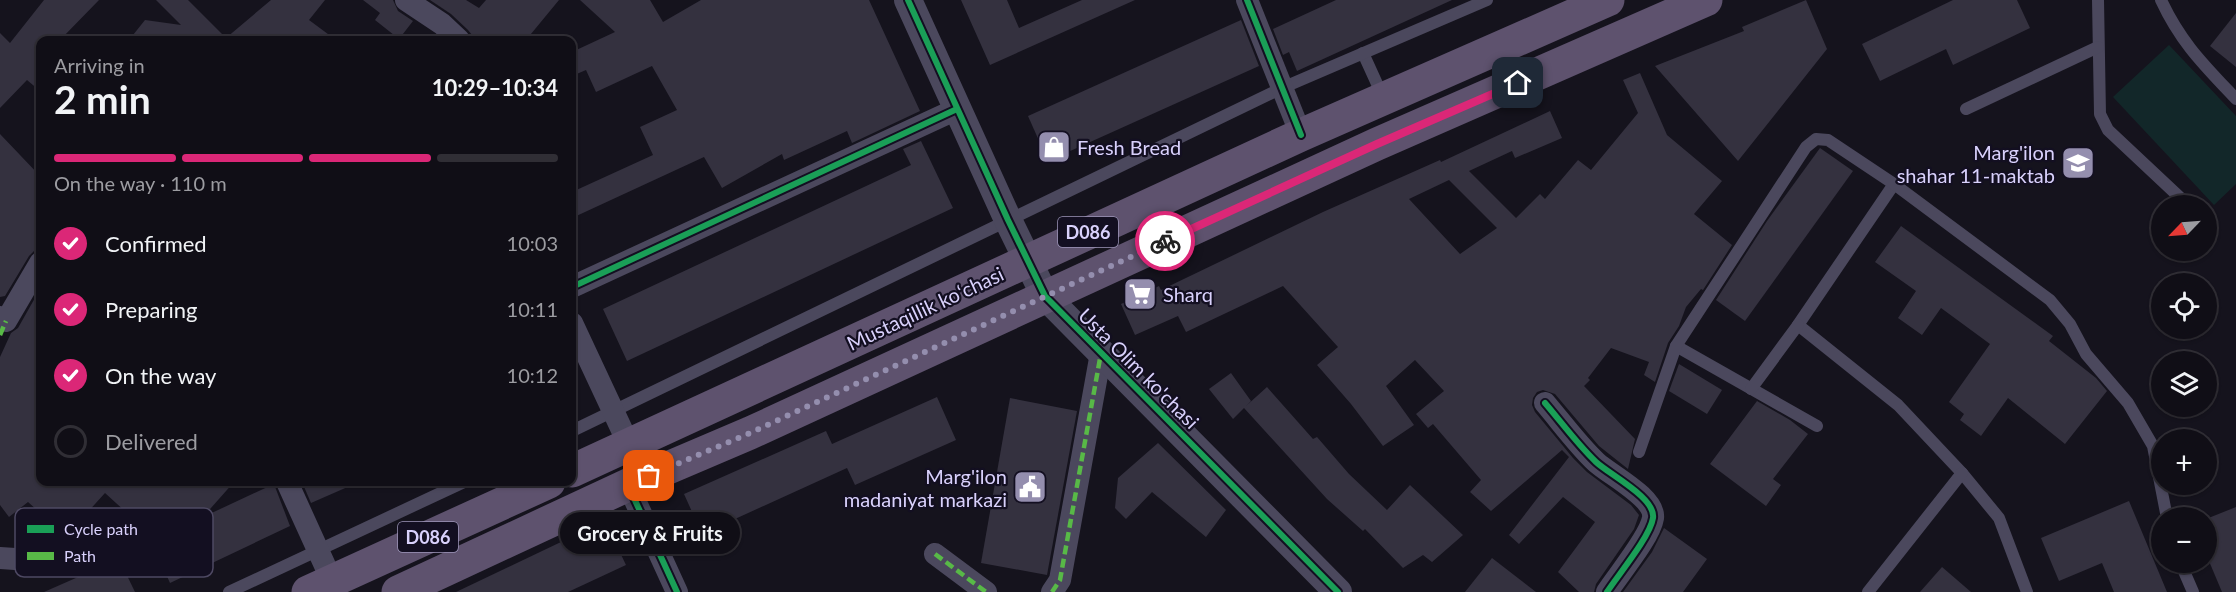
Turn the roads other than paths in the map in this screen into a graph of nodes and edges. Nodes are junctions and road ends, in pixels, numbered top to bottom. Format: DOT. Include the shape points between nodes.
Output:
graph roads {
  1 [pos="406,0"];
  2 [pos="908,0"];
  3 [pos="1247,0"];
  4 [pos="1487,0"];
  5 [pos="1608,0"];
  6 [pos="1707,0"];
  7 [pos="2098,0"];
  8 [pos="2161,0"];
  9 [pos="455,36"];
  10 [pos="2098,47"];
  11 [pos="1363,53"];
  12 [pos="1282,88"];
  13 [pos="1383,98"];
  14 [pos="2236,99"];
  15 [pos="957,109"];
  16 [pos="1966,109"];
  17 [pos="1301,135"];
  18 [pos="1894,184"];
  19 [pos="2176,195"];
  20 [pos="1008,220"];
  21 [pos="1027,261"];
  22 [pos="36,269"];
  23 [pos="576,285"];
  24 [pos="1045,296"];
  25 [pos="2,324"];
  26 [pos="1798,325"];
  27 [pos="576,332"];
  28 [pos="1676,346"];
  29 [pos="1101,353"];
  30 [pos="1751,389"];
  31 [pos="1545,403"];
  32 [pos="613,411"];
  33 [pos="1817,426"];
  34 [pos="576,429"];
  35 [pos="629,445"];
  36 [pos="1639,452"];
  37 [pos="576,469"];
  38 [pos="1962,473"];
  39 [pos="628,485"];
  40 [pos="289,486"];
  41 [pos="455,486"];
  42 [pos="540,486"];
  43 [pos="2165,507"];
  44 [pos="318,550"];
  45 [pos="935,554"];
  46 [pos="2185,573"];
  47 [pos="320,587"];
  48 [pos="403,591"];
  49 [pos="229,592"];
  50 [pos="677,592"];
  51 [pos="986,592"];
  52 [pos="1052,592"];
  53 [pos="1338,592"];
  54 [pos="1607,592"];
  55 [pos="1868,592"];
  56 [pos="2026,592"];
  57 [pos="2193,592"];
  1 -- 9 [label="street"];
  2 -- 15 [label="street, Usta Olim ko'chasi"];
  3 -- 12 [label="street"];
  4 -- 11 [label="lane"];
  5 -- 13 [label="main road, Mustaqillik koʻchasi / D086"];
  6 -- 24 [label="main road, D086" via="1377,144"];
  7 -- 10 [label="lane"];
  8 -- 14 [label="lane" via="2190,51"];
  10 -- 16 [label="lane"];
  10 -- 19 [label="lane" via="2100,114 2108,130"];
  11 -- 12 [label="lane"];
  11 -- 13 [label="lane"];
  12 -- 17 [label="street"];
  12 -- 20 [label="lane"];
  13 -- 17 [label="main road, Mustaqillik koʻchasi / D086"];
  15 -- 20 [label="street, Usta Olim ko'chasi"];
  15 -- 23 [label="street"];
  17 -- 21 [label="main road, Mustaqillik koʻchasi / D086"];
  18 -- 26 [label="lane"];
  18 -- 28 [label="lane" via="1828,140 1816,139 1806,147"];
  18 -- 43 [label="lane" via="2050,300 2070,324 2086,354 2128,403 2153,446"];
  20 -- 21 [label="street, Usta Olim ko'chasi"];
  20 -- 32 [label="lane"];
  21 -- 24 [label="street, Usta Olim ko'chasi"];
  21 -- 35 [label="main road, Mustaqillik koʻchasi / D086"];
  22 -- 25 [label="street"];
  24 -- 29 [label="street, Usta Olim ko'chasi"];
  24 -- 39 [label="main road, Mustaqillik koʻchasi / D086" via="750,433"];
  26 -- 30 [label="lane"];
  26 -- 38 [label="lane" via="1898,405"];
  27 -- 32 [label="street"];
  28 -- 30 [label="lane"];
  28 -- 36 [label="lane"];
  29 -- 52 [label="street" via="1060,580"];
  29 -- 53 [label="street, Usta Olim ko'chasi"];
  30 -- 33 [label="lane"];
  31 -- 54 [label="street" via="1595,461 1651,508 1653,517 1648,531"];
  32 -- 34 [label="lane"];
  32 -- 35 [label="street"];
  35 -- 37 [label="main road, Mustaqillik koʻchasi / D086"];
  38 -- 55 [label="lane"];
  38 -- 56 [label="lane" via="1999,518"];
  39 -- 48 [label="main road, Mustaqillik koʻchasi / D086"];
  39 -- 50 [label="street"];
  40 -- 44 [label="street"];
  41 -- 44 [label="lane"];
  42 -- 47 [label="main road, D086"];
  44 -- 47 [label="street"];
  44 -- 49 [label="lane"];
  45 -- 51 [label="street"];
  46 -- 57 [label="lane"];
}
